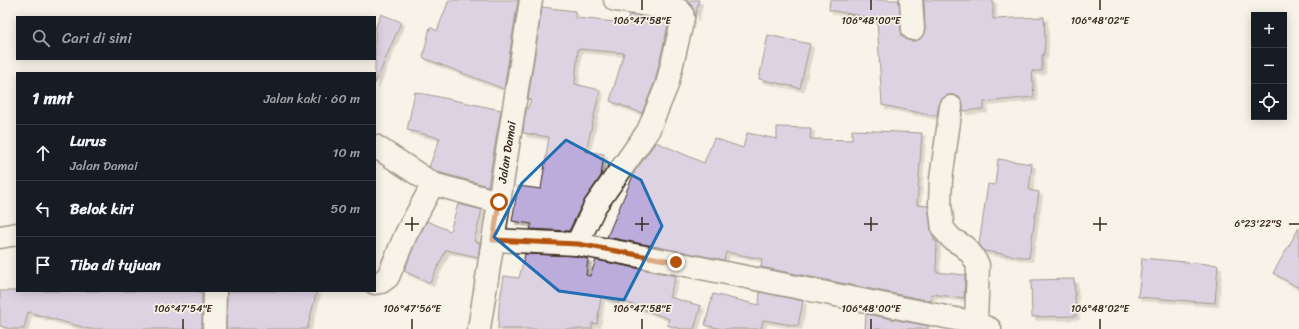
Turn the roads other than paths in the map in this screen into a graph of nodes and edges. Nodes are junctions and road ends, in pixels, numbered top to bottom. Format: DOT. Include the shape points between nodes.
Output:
graph roads {
  1 [pos="531,0"];
  2 [pos="615,0"];
  3 [pos="911,0"];
  4 [pos="913,29"];
  5 [pos="950,107"];
  6 [pos="376,147"];
  7 [pos="433,184"];
  8 [pos="499,202"];
  9 [pos="16,234"];
  10 [pos="0,237"];
  11 [pos="493,240"];
  12 [pos="578,244"];
  13 [pos="376,283"];
  14 [pos="215,292"];
  15 [pos="983,326"];
  16 [pos="214,329"];
  17 [pos="479,329"];
  1 -- 8 [label="street, Jalan Damai"];
  2 -- 12 [label="street" via="679,10 683,18 667,85 648,131 595,206"];
  3 -- 4 [label="street"];
  5 -- 15 [label="street" via="941,179 943,229 952,239 965,247 978,265"];
  6 -- 7 [label="street"];
  7 -- 8 [label="street"];
  7 -- 13 [label="street" via="406,234 388,277"];
  8 -- 11 [label="street, Jalan Damai"];
  9 -- 10 [label="street"];
  11 -- 12 [label="street"];
  11 -- 17 [label="street, Jalan Damai"];
  12 -- 15 [label="street"];
  14 -- 16 [label="street"];
}
